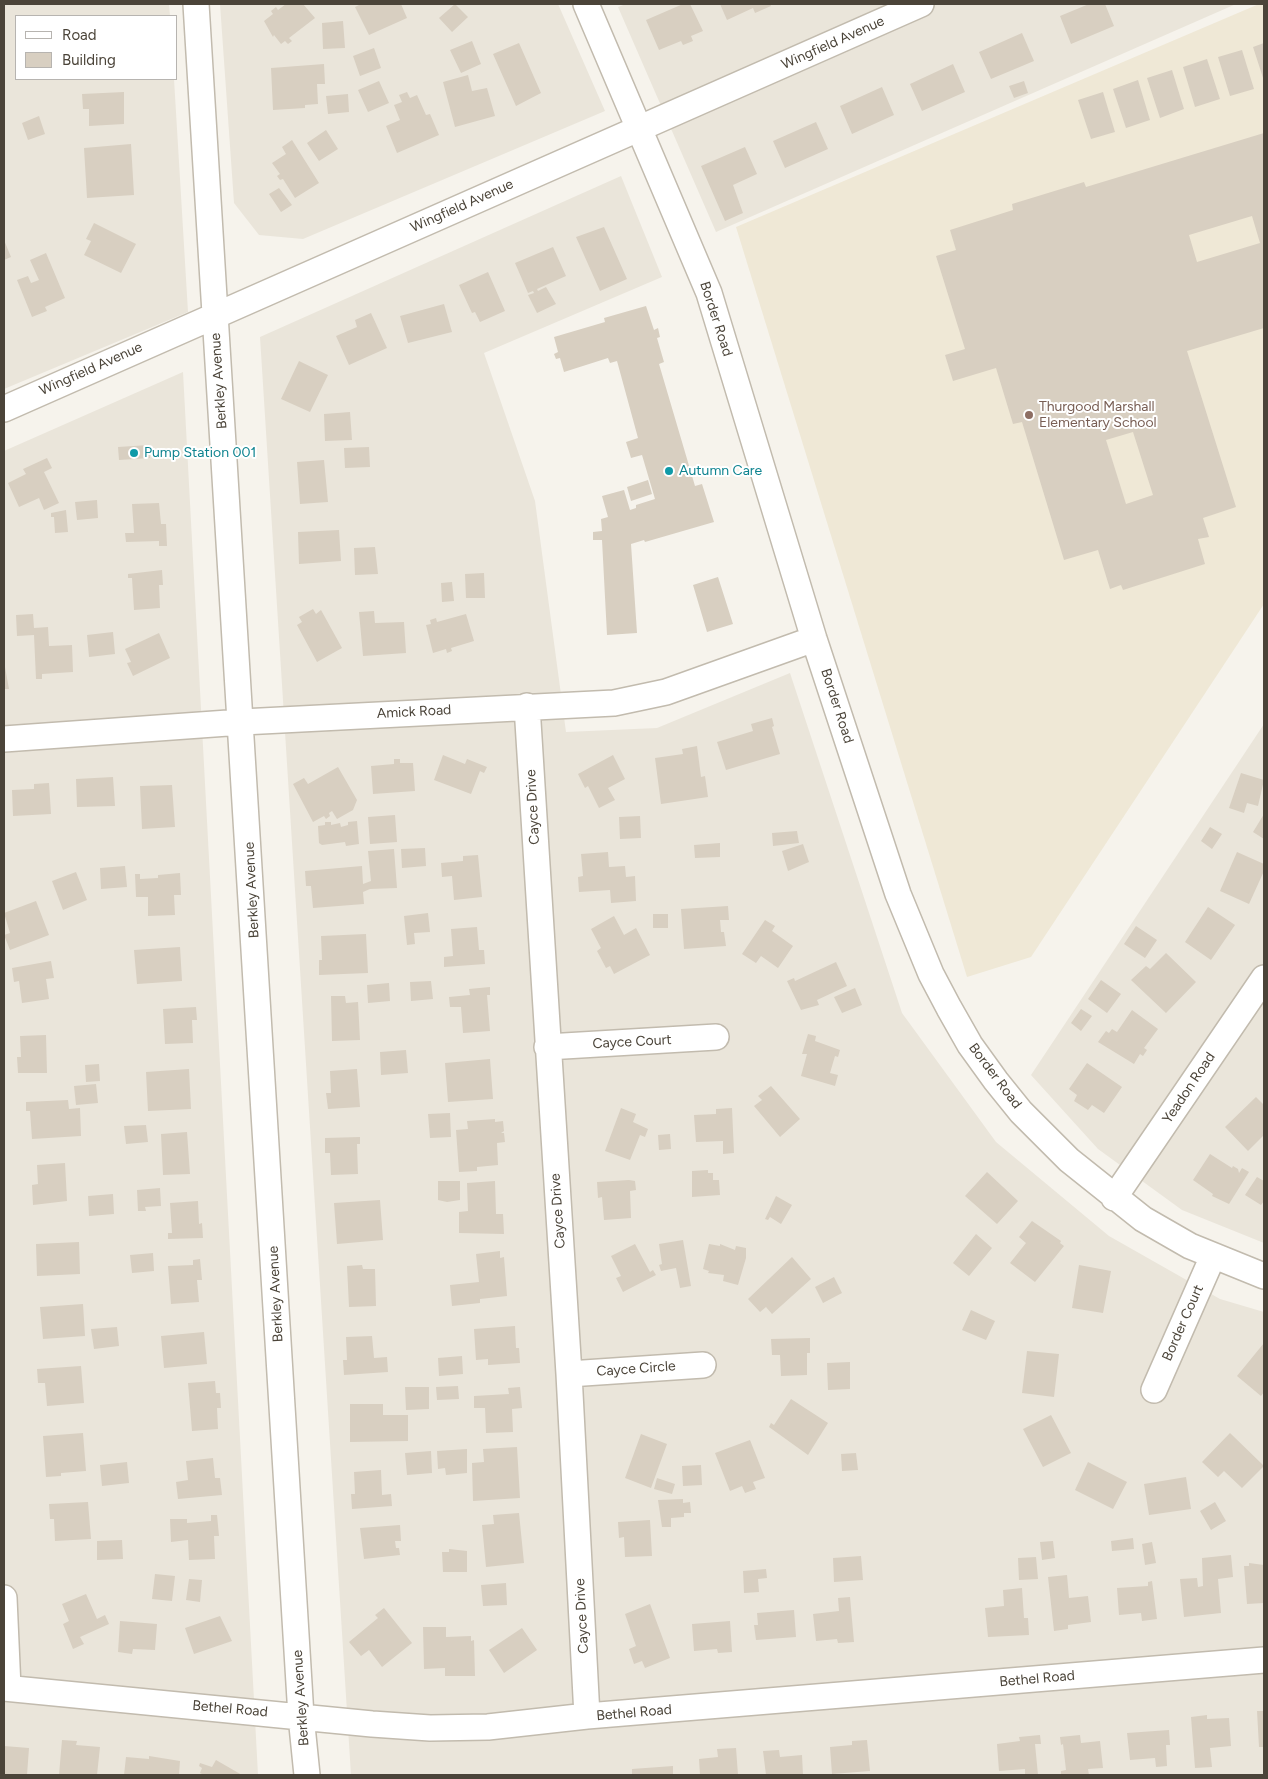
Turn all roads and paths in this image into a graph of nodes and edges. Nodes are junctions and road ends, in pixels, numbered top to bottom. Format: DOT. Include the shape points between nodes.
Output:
graph roads {
  1 [pos="196,4"];
  2 [pos="586,4"];
  3 [pos="921,4"];
  4 [pos="641,127"];
  5 [pos="215,313"];
  6 [pos="4,408"];
  7 [pos="814,639"];
  8 [pos="527,706"];
  9 [pos="242,722"];
  10 [pos="4,739"];
  11 [pos="1264,978"];
  12 [pos="716,1037"];
  13 [pos="547,1047"];
  14 [pos="1114,1198"];
  15 [pos="1213,1256"];
  16 [pos="1264,1276"];
  17 [pos="702,1364"];
  18 [pos="569,1374"];
  19 [pos="1154,1390"];
  20 [pos="4,1598"];
  21 [pos="1264,1660"];
  22 [pos="6,1688"];
  23 [pos="301,1716"];
  24 [pos="588,1716"];
  25 [pos="307,1775"];
  1 -- 5 [label="street, Berkley Avenue"];
  2 -- 4 [label="street, Border Road"];
  3 -- 4 [label="street, Wingfield Avenue"];
  4 -- 5 [label="street, Wingfield Avenue"];
  4 -- 7 [label="street, Border Road" via="709,293"];
  5 -- 6 [label="street, Wingfield Avenue"];
  5 -- 9 [label="street, Berkley Avenue"];
  7 -- 8 [label="street, Amick Road" via="642,698 614,703"];
  7 -- 14 [label="street, Border Road" via="898,894 949,1008 970,1045 1021,1112 1069,1160"];
  8 -- 9 [label="street, Amick Road"];
  8 -- 13 [label="street, Cayce Drive"];
  9 -- 10 [label="street, Amick Road"];
  9 -- 23 [label="street, Berkley Avenue"];
  11 -- 14 [label="street, Yeadon Road"];
  12 -- 13 [label="street, Cayce Court"];
  13 -- 18 [label="street, Cayce Drive"];
  14 -- 15 [label="street, Border Road" via="1143,1219"];
  15 -- 16 [label="street, Border Road"];
  15 -- 19 [label="street, Border Court"];
  17 -- 18 [label="street, Cayce Circle"];
  18 -- 24 [label="street, Cayce Drive"];
  20 -- 22 [label="street"];
  21 -- 24 [label="street, Bethel Road"];
  22 -- 23 [label="street, Bethel Road"];
  23 -- 24 [label="street, Bethel Road" via="430,1728 488,1727"];
  23 -- 25 [label="street, Berkley Avenue"];
}
